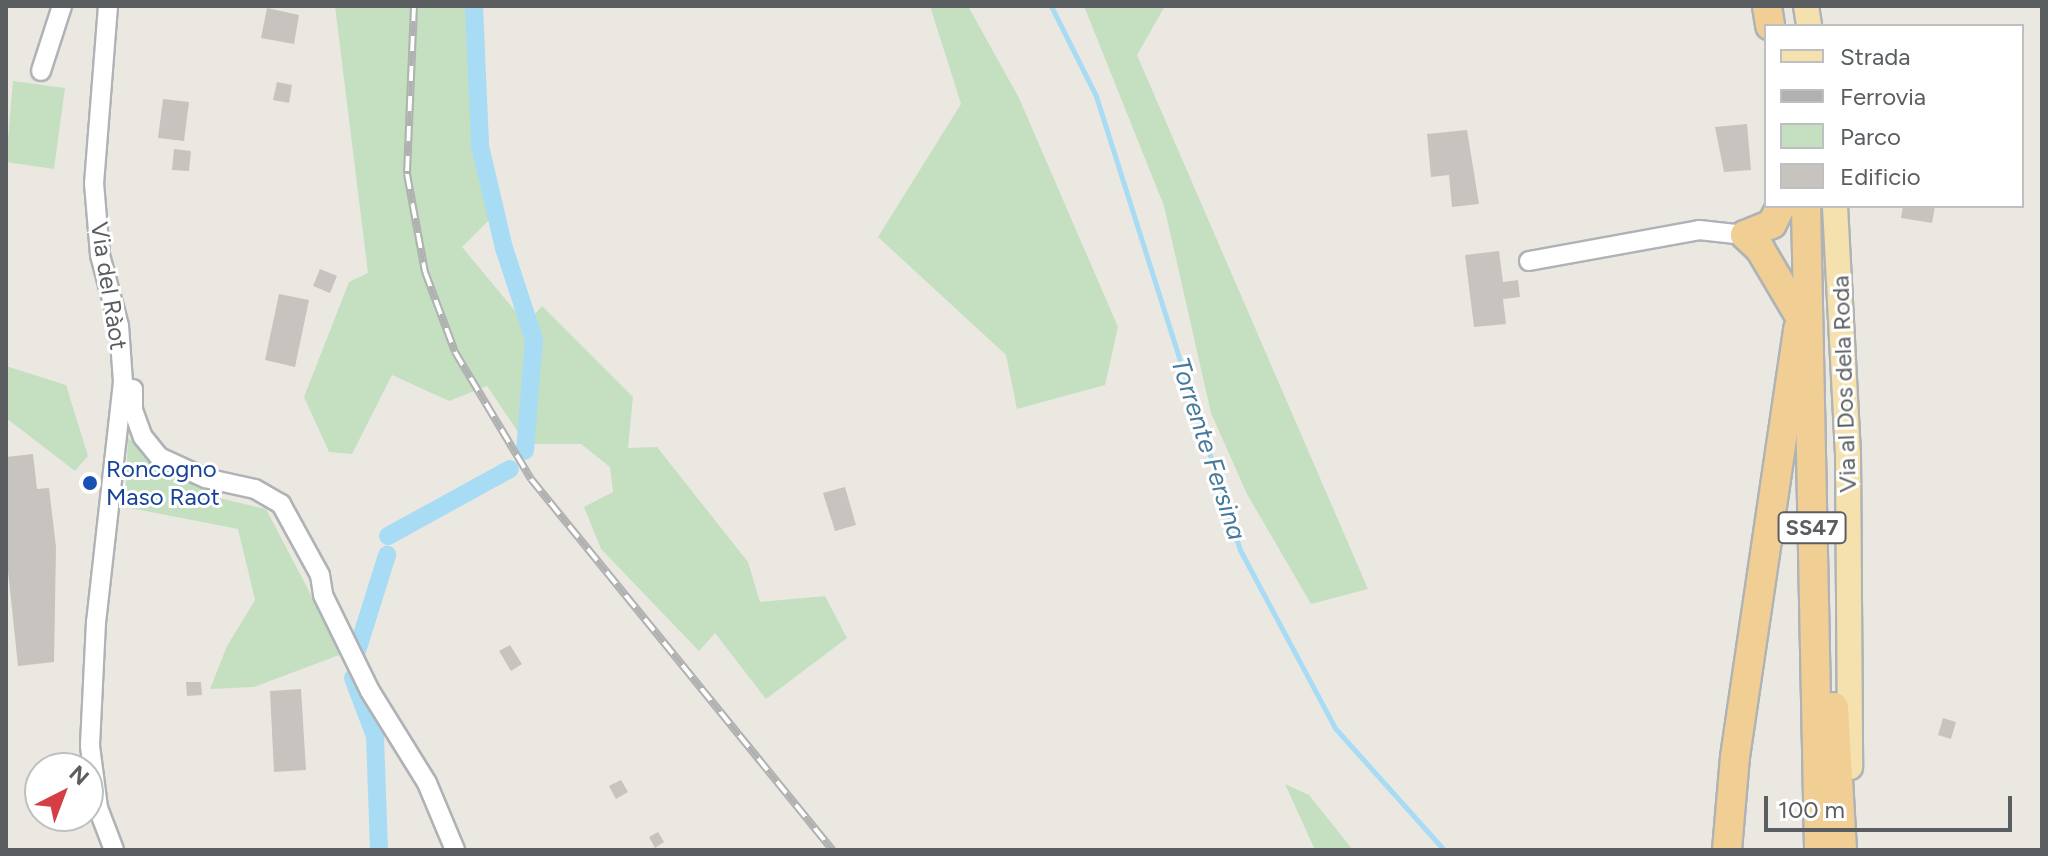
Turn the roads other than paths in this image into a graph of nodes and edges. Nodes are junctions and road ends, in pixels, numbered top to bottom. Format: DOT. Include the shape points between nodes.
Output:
graph roads {
  1 [pos="62,6"];
  2 [pos="108,6"];
  3 [pos="41,71"];
  4 [pos="1780,208"];
  5 [pos="1796,208"];
  6 [pos="1806,208"];
  7 [pos="1835,208"];
  8 [pos="1745,235"];
  9 [pos="1529,261"];
  10 [pos="1799,318"];
  11 [pos="133,389"];
  12 [pos="1813,565"];
  13 [pos="114,850"];
  14 [pos="455,850"];
  15 [pos="1727,850"];
  16 [pos="1804,850"];
  17 [pos="1819,850"];
  18 [pos="1842,850"];
  19 [pos="1852,850"];
  1 -- 3 [label="street"];
  2 -- 13 [label="street, Via del Ràot" via="94,183 100,255 119,326 123,382 96,622 90,746 98,808"];
  4 -- 8 [label="highway" via="1772,224"];
  5 -- 10 [label="highway, SS47"];
  6 -- 12 [label="highway, SS47"];
  7 -- 19 [label="main road, Via al Dos dela Roda" via="1849,551"];
  8 -- 9 [label="street" via="1699,230"];
  8 -- 10 [label="highway" via="1760,249"];
  10 -- 15 [label="highway" via="1735,757"];
  10 -- 16 [label="highway, SS47"];
  11 -- 14 [label="street" via="133,410 143,437 159,457 205,478 255,489 281,504 320,575 323,595 370,691 427,783"];
  12 -- 17 [label="highway, SS47"];
  12 -- 18 [label="highway" via="1830,623"];
}
